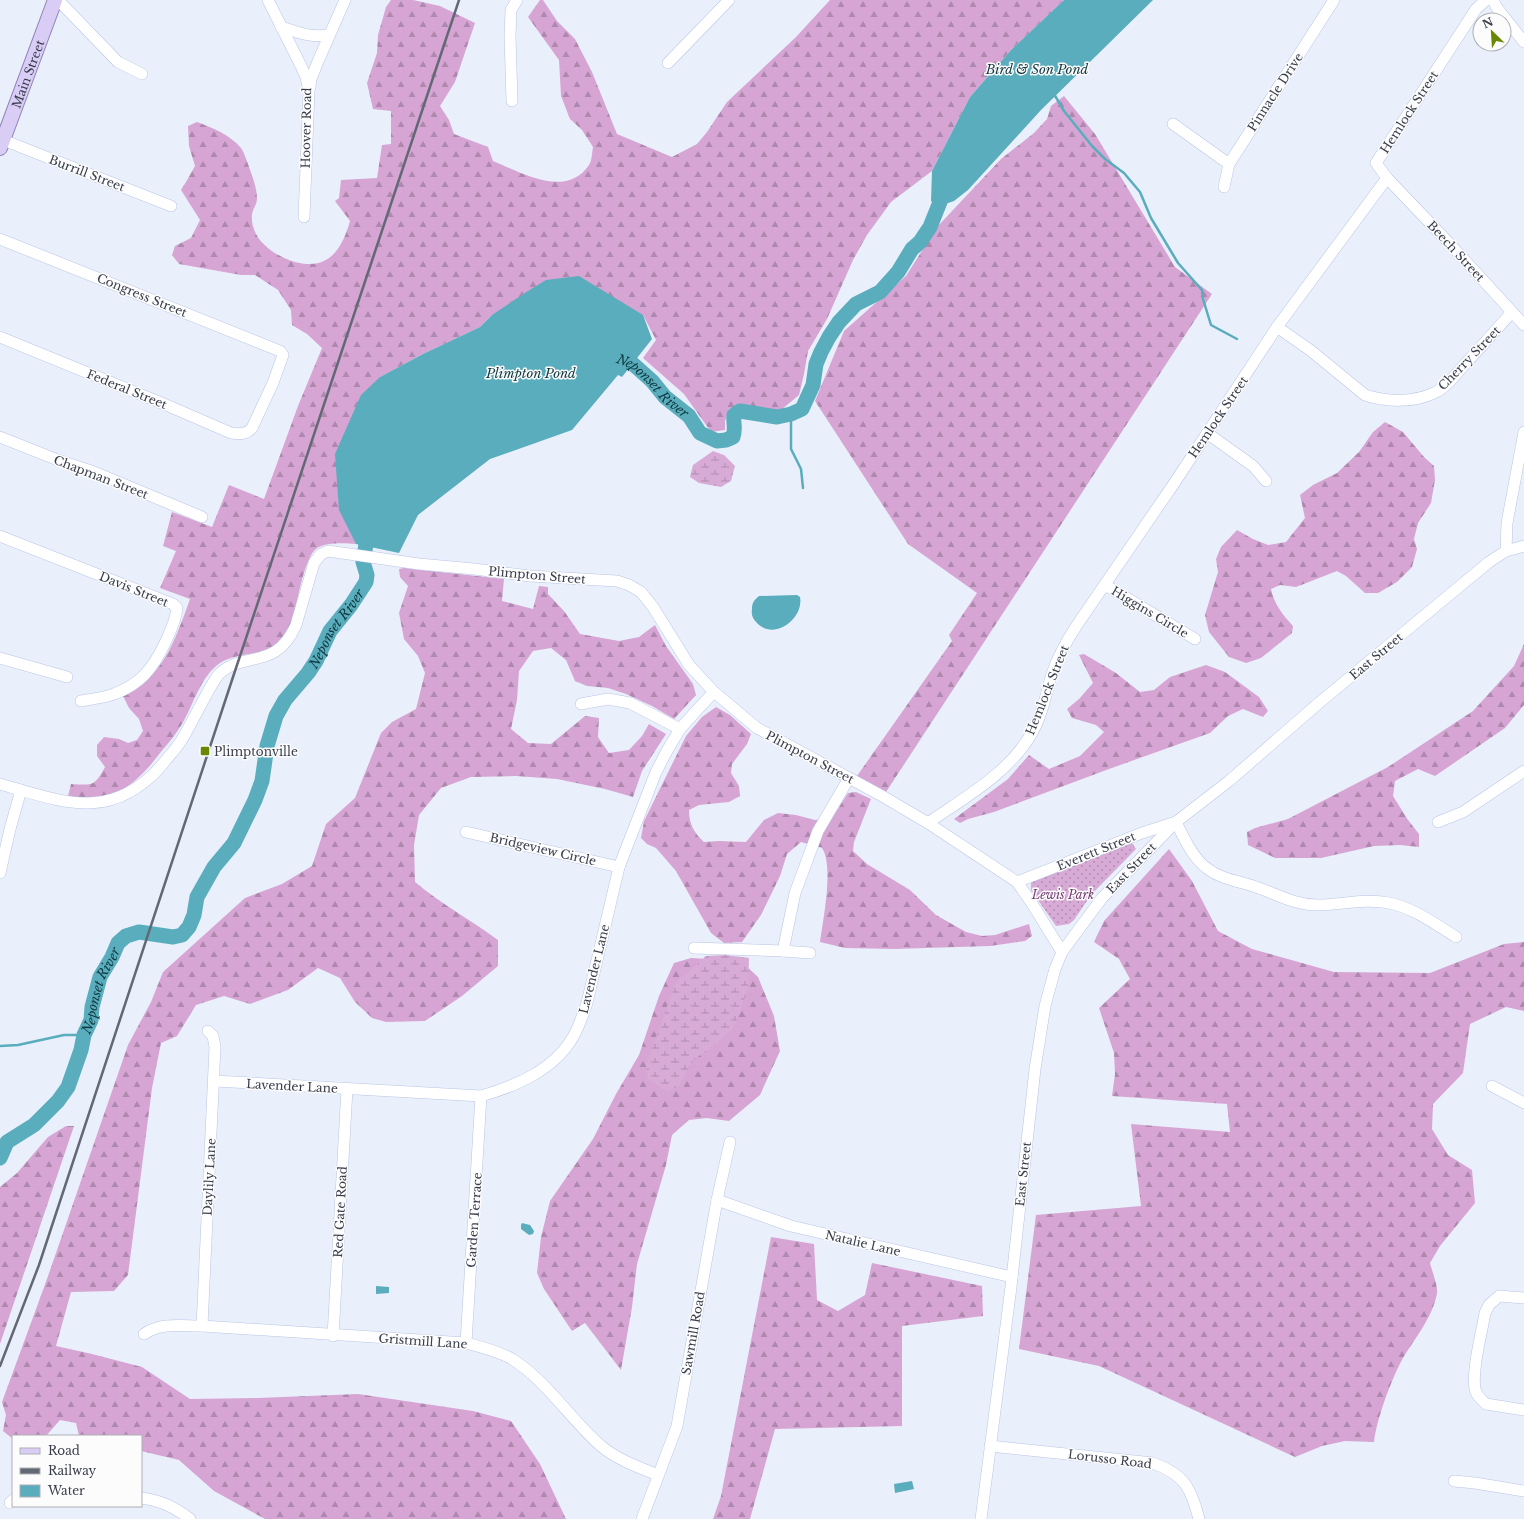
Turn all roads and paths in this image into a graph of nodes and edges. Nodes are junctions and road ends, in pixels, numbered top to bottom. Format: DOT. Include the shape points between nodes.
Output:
graph roads {
  1 [pos="56,0"];
  2 [pos="268,0"];
  3 [pos="345,0"];
  4 [pos="516,0"];
  5 [pos="729,0"];
  6 [pos="1334,0"];
  7 [pos="1486,0"];
  8 [pos="1492,0"];
  9 [pos="280,27"];
  10 [pos="329,35"];
  11 [pos="1524,42"];
  12 [pos="668,63"];
  13 [pos="142,74"];
  14 [pos="309,91"];
  15 [pos="512,101"];
  16 [pos="1173,124"];
  17 [pos="1,144"];
  18 [pos="1229,164"];
  19 [pos="1387,178"];
  20 [pos="1224,187"];
  21 [pos="171,206"];
  22 [pos="304,217"];
  23 [pos="0,238"];
  24 [pos="1512,312"];
  25 [pos="1524,325"];
  26 [pos="1277,327"];
  27 [pos="0,337"];
  28 [pos="252,428"];
  29 [pos="1524,432"];
  30 [pos="1207,433"];
  31 [pos="0,437"];
  32 [pos="1266,481"];
  33 [pos="202,517"];
  34 [pos="0,536"];
  35 [pos="1524,546"];
  36 [pos="1506,551"];
  37 [pos="1105,586"];
  38 [pos="1195,639"];
  39 [pos="0,658"];
  40 [pos="67,678"];
  41 [pos="714,692"];
  42 [pos="81,701"];
  43 [pos="581,704"];
  44 [pos="680,729"];
  45 [pos="1524,770"];
  46 [pos="849,778"];
  47 [pos="0,784"];
  48 [pos="21,790"];
  49 [pos="1176,822"];
  50 [pos="1438,822"];
  51 [pos="928,823"];
  52 [pos="466,832"];
  53 [pos="619,867"];
  54 [pos="0,873"];
  55 [pos="1017,882"];
  56 [pos="1456,937"];
  57 [pos="694,948"];
  58 [pos="784,951"];
  59 [pos="810,952"];
  60 [pos="1062,952"];
  61 [pos="208,1031"];
  62 [pos="214,1081"];
  63 [pos="1492,1086"];
  64 [pos="348,1089"];
  65 [pos="482,1096"];
  66 [pos="1524,1103"];
  67 [pos="730,1142"];
  68 [pos="717,1200"];
  69 [pos="1012,1277"];
  70 [pos="1524,1298"];
  71 [pos="202,1326"];
  72 [pos="144,1334"];
  73 [pos="333,1336"];
  74 [pos="466,1343"];
  75 [pos="1524,1410"];
  76 [pos="990,1446"];
  77 [pos="658,1475"];
  78 [pos="1454,1481"];
  79 [pos="1524,1491"];
  80 [pos="142,1498"];
  81 [pos="190,1519"];
  82 [pos="642,1519"];
  83 [pos="981,1519"];
  84 [pos="1199,1519"];
  1 -- 13 [label="street" via="118,62"];
  1 -- 17 [label="main road, Main Street"];
  2 -- 9 [label="street, Hoover Road"];
  3 -- 10 [label="street"];
  4 -- 15 [label="street" via="511,10"];
  5 -- 12 [label="street"];
  6 -- 18 [label="street, Pinnacle Drive"];
  7 -- 19 [label="street, Hemlock Street" via="1476,10 1376,163"];
  8 -- 11 [label="street"];
  9 -- 10 [label="street" via="301,34"];
  9 -- 14 [label="street, Hoover Road" via="304,71"];
  10 -- 14 [label="street" via="311,79"];
  14 -- 22 [label="street, Hoover Road"];
  16 -- 18 [label="street"];
  17 -- 21 [label="street, Burrill Street"];
  18 -- 20 [label="street, Pinnacle Drive"];
  19 -- 24 [label="street, Beech Street"];
  19 -- 26 [label="street, Hemlock Street"];
  23 -- 28 [label="street, Congress Street" via="280,351 283,356"];
  24 -- 25 [label="street, Beech Street"];
  24 -- 26 [label="street, Cherry Street" via="1448,382 1435,393 1409,400 1365,395"];
  26 -- 30 [label="street, Hemlock Street"];
  27 -- 28 [label="street, Federal Street" via="231,433 241,434 249,432"];
  29 -- 36 [label="street" via="1507,522"];
  30 -- 32 [label="street" via="1253,466"];
  30 -- 37 [label="street, Hemlock Street"];
  31 -- 33 [label="street, Chapman Street" via="94,472"];
  34 -- 42 [label="street, Davis Street" via="177,608 176,618 158,658 144,676 114,694"];
  35 -- 36 [label="street, East Street"];
  36 -- 49 [label="street, East Street" via="1489,562 1229,781"];
  37 -- 38 [label="street, Higgins Circle"];
  37 -- 51 [label="street, Hemlock Street" via="1064,644 1033,731 1016,756 985,783"];
  39 -- 40 [label="street"];
  41 -- 44 [label="street, Lavender Lane"];
  41 -- 46 [label="street, Plimpton Street" via="757,728"];
  41 -- 48 [label="street, Plimpton Street" via="688,664 642,592 629,585 617,581 530,576 328,552 318,557 313,566 296,625 285,644 272,654 223,670 180,742 152,776 136,789 116,798 94,803 66,801"];
  43 -- 44 [label="street" via="608,699 630,703"];
  44 -- 53 [label="street, Lavender Lane" via="656,772"];
  45 -- 50 [label="street" via="1463,812"];
  46 -- 51 [label="street, Plimpton Street"];
  46 -- 58 [label="street" via="816,837 795,893"];
  47 -- 48 [label="street, Plimpton Street"];
  48 -- 54 [label="street"];
  49 -- 55 [label="street, Everett Street"];
  49 -- 56 [label="street" via="1198,859 1218,876 1255,886 1300,904 1389,902 1416,911"];
  49 -- 60 [label="street, East Street" via="1102,898"];
  51 -- 55 [label="street, Plimpton Street"];
  52 -- 53 [label="street, Bridgeview Circle"];
  53 -- 65 [label="street, Lavender Lane" via="587,1003 572,1038 548,1065 535,1074 521,1082"];
  55 -- 60 [label="street, Plimpton Street"];
  57 -- 58 [label="street"];
  58 -- 59 [label="street"];
  60 -- 69 [label="street, East Street" via="1045,1006 1035,1069"];
  61 -- 62 [label="street, Daylily Lane" via="214,1040"];
  62 -- 64 [label="street, Lavender Lane"];
  62 -- 71 [label="street, Daylily Lane"];
  63 -- 66 [label="street"];
  64 -- 65 [label="street, Lavender Lane"];
  64 -- 73 [label="street, Red Gate Road"];
  65 -- 74 [label="street, Garden Terrace"];
  67 -- 68 [label="street, Sawmill Road"];
  68 -- 69 [label="street, Natalie Lane" via="791,1226"];
  68 -- 77 [label="street, Sawmill Road" via="677,1426"];
  69 -- 76 [label="street, East Street"];
  70 -- 75 [label="street" via="1499,1296 1485,1313 1474,1380 1476,1392 1486,1404"];
  71 -- 72 [label="street, Gristmill Lane" via="161,1326 154,1327"];
  71 -- 73 [label="street, Gristmill Lane"];
  73 -- 74 [label="street, Gristmill Lane"];
  74 -- 77 [label="street, Gristmill Lane" via="511,1359 534,1376 602,1446 628,1463"];
  76 -- 83 [label="street, East Street"];
  76 -- 84 [label="street, Lorusso Road" via="1153,1463 1179,1476 1191,1493"];
  77 -- 82 [label="street, Sawmill Road"];
  78 -- 79 [label="street"];
  80 -- 81 [label="street" via="166,1503"];
}
